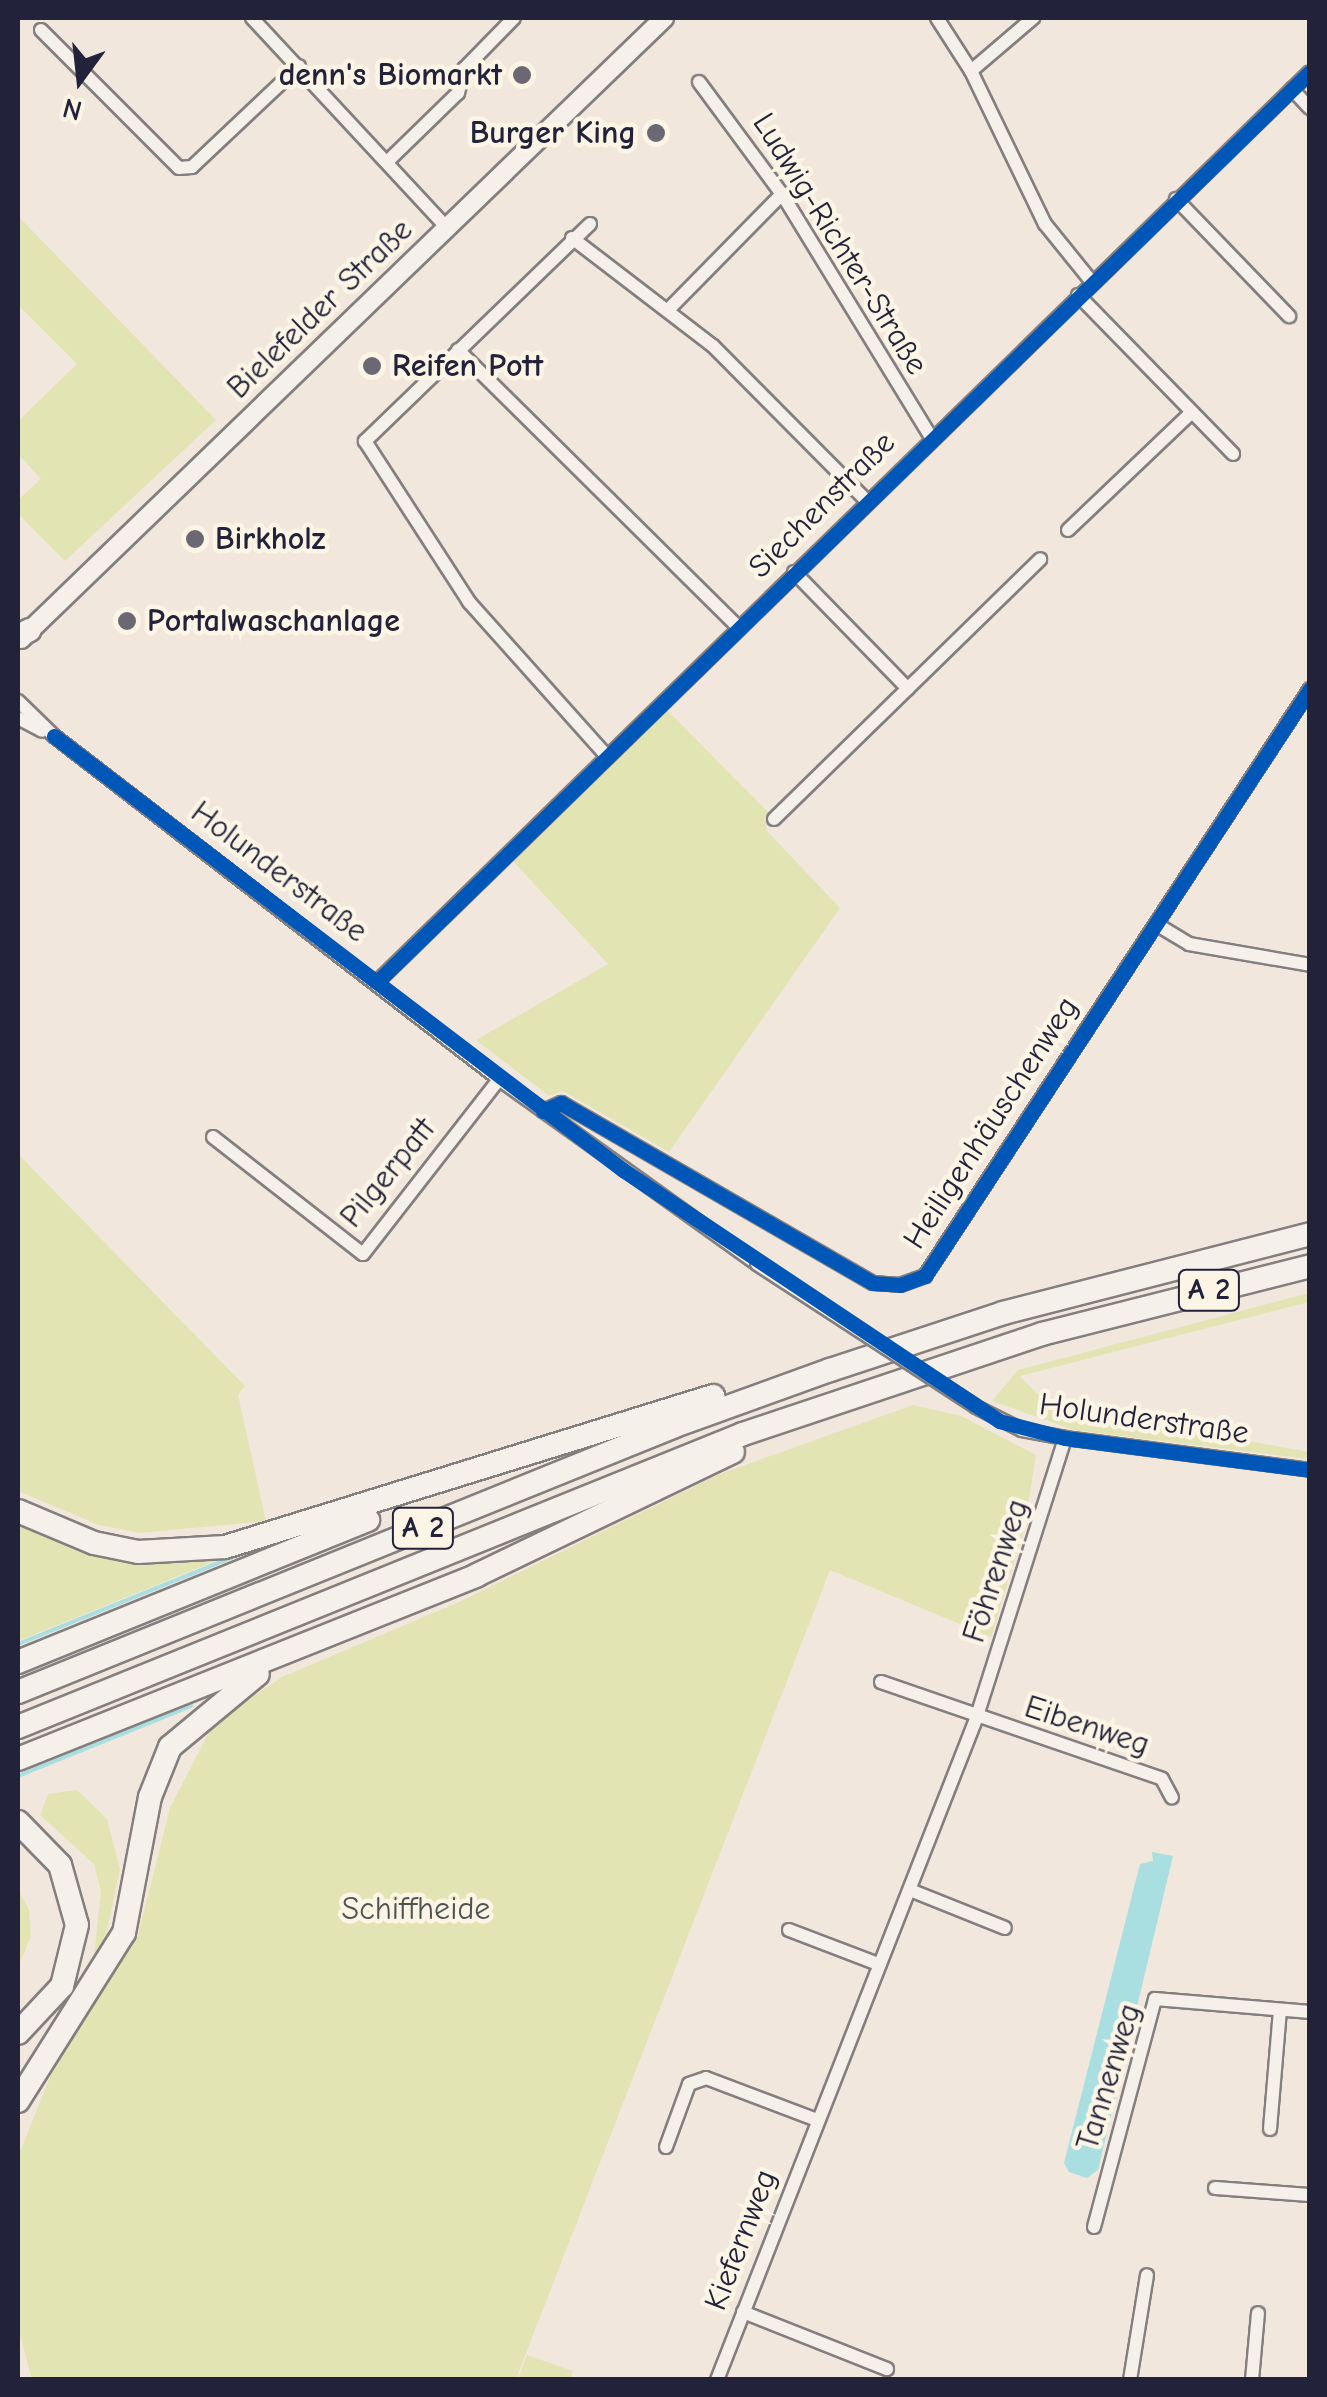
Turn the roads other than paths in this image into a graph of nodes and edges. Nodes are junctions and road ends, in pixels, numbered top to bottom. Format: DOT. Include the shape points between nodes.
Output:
graph roads {
  1 [pos="252,18"];
  2 [pos="514,18"];
  3 [pos="664,18"];
  4 [pos="937,18"];
  5 [pos="1032,18"];
  6 [pos="41,30"];
  7 [pos="298,66"];
  8 [pos="971,71"];
  9 [pos="1310,72"];
  10 [pos="699,82"];
  11 [pos="1292,89"];
  12 [pos="1310,108"];
  13 [pos="389,160"];
  14 [pos="782,194"];
  15 [pos="1176,199"];
  16 [pos="590,224"];
  17 [pos="447,228"];
  18 [pos="572,238"];
  19 [pos="1092,282"];
  20 [pos="1078,296"];
  21 [pos="668,310"];
  22 [pos="1290,316"];
  23 [pos="458,350"];
  24 [pos="1192,412"];
  25 [pos="931,437"];
  26 [pos="1233,454"];
  27 [pos="867,501"];
  28 [pos="1068,530"];
  29 [pos="1040,559"];
  30 [pos="794,572"];
  31 [pos="738,627"];
  32 [pos="22,636"];
  33 [pos="908,689"];
  34 [pos="1310,689"];
  35 [pos="18,701"];
  36 [pos="1303,712"];
  37 [pos="18,718"];
  38 [pos="54,736"];
  39 [pos="605,754"];
  40 [pos="774,818"];
  41 [pos="1156,924"];
  42 [pos="1310,966"];
  43 [pos="377,982"];
  44 [pos="500,1078"];
  45 [pos="542,1111"];
  46 [pos="213,1137"];
  47 [pos="1310,1234"];
  48 [pos="1310,1266"];
  49 [pos="830,1370"];
  50 [pos="801,1413"];
  51 [pos="1065,1438"];
  52 [pos="500,1464"];
  53 [pos="1310,1470"];
  54 [pos="18,1511"];
  55 [pos="342,1629"];
  56 [pos="18,1662"];
  57 [pos="881,1682"];
  58 [pos="18,1692"];
  59 [pos="976,1719"];
  60 [pos="18,1727"];
  61 [pos="18,1759"];
  62 [pos="1172,1798"];
  63 [pos="18,1822"];
  64 [pos="910,1890"];
  65 [pos="1005,1928"];
  66 [pos="789,1930"];
  67 [pos="878,1964"];
  68 [pos="1280,2010"];
  69 [pos="1310,2012"];
  70 [pos="18,2033"];
  71 [pos="833,2077"];
  72 [pos="18,2101"];
  73 [pos="817,2120"];
  74 [pos="1270,2129"];
  75 [pos="666,2147"];
  76 [pos="1215,2188"];
  77 [pos="1310,2195"];
  78 [pos="1094,2227"];
  79 [pos="1146,2275"];
  80 [pos="743,2312"];
  81 [pos="1258,2312"];
  82 [pos="886,2370"];
  83 [pos="1135,2378"];
  84 [pos="718,2380"];
  85 [pos="1252,2380"];
  1 -- 7 [label="street"];
  2 -- 13 [label="street" via="464,69 458,92"];
  3 -- 17 [label="main road, Bielefelder Straße"];
  4 -- 8 [label="street"];
  5 -- 8 [label="street"];
  6 -- 7 [label="street" via="180,168 192,167"];
  7 -- 13 [label="street"];
  8 -- 19 [label="street" via="1046,224"];
  9 -- 11 [label="street, Siechenstraße"];
  10 -- 14 [label="street, Ludwig-Richter-Straße"];
  11 -- 12 [label="street"];
  11 -- 15 [label="street, Siechenstraße"];
  13 -- 17 [label="street"];
  14 -- 21 [label="street"];
  14 -- 25 [label="street, Ludwig-Richter-Straße"];
  15 -- 19 [label="street, Siechenstraße"];
  15 -- 22 [label="street"];
  16 -- 18 [label="street"];
  17 -- 32 [label="main road, Bielefelder Straße"];
  18 -- 21 [label="street"];
  18 -- 23 [label="street"];
  19 -- 20 [label="street, Siechenstraße"];
  20 -- 24 [label="street"];
  20 -- 25 [label="street, Siechenstraße"];
  21 -- 27 [label="street" via="756,386"];
  23 -- 31 [label="street"];
  23 -- 39 [label="street" via="365,441 469,602"];
  24 -- 26 [label="street"];
  24 -- 28 [label="street"];
  25 -- 27 [label="street, Siechenstraße"];
  27 -- 30 [label="street, Siechenstraße"];
  29 -- 33 [label="street"];
  30 -- 31 [label="street, Siechenstraße"];
  30 -- 33 [label="street"];
  31 -- 39 [label="street, Siechenstraße"];
  33 -- 40 [label="street"];
  34 -- 36 [label="street, Heiligenhäuschenweg"];
  35 -- 38 [label="street, Holunderstraße"];
  36 -- 41 [label="street, Heiligenhäuschenweg"];
  37 -- 38 [label="street, Holunderstraße"];
  38 -- 43 [label="street, Holunderstraße"];
  39 -- 43 [label="street, Siechenstraße"];
  41 -- 42 [label="street" via="1189,944"];
  41 -- 45 [label="street, Heiligenhäuschenweg" via="924,1276 900,1285 873,1283 561,1103"];
  43 -- 44 [label="street, Holunderstraße"];
  44 -- 45 [label="street, Holunderstraße"];
  44 -- 46 [label="street, Pilgerpatt" via="363,1254"];
  45 -- 51 [label="street, Holunderstraße, bridge" via="976,1407 1022,1430"];
  47 -- 49 [label="highway, A 2" via="1004,1313"];
  48 -- 50 [label="highway, A 2" via="1042,1334"];
  49 -- 52 [label="highway" via="747,1385"];
  49 -- 58 [label="highway, A 2"];
  50 -- 55 [label="highway" via="477,1575"];
  50 -- 60 [label="highway, A 2"];
  51 -- 53 [label="street, Holunderstraße"];
  51 -- 59 [label="street, Föhrenweg"];
  52 -- 54 [label="highway" via="317,1524 180,1552 94,1543"];
  52 -- 56 [label="highway"];
  55 -- 61 [label="highway"];
  55 -- 72 [label="highway" via="235,1687 170,1746 150,1797 124,1933"];
  57 -- 59 [label="street"];
  59 -- 62 [label="street, Eibenweg" via="1162,1780"];
  59 -- 64 [label="street, Föhrenweg"];
  63 -- 70 [label="highway" via="60,1864 76,1925 62,1986"];
  64 -- 65 [label="street"];
  64 -- 67 [label="street, Föhrenweg"];
  66 -- 67 [label="street"];
  67 -- 71 [label="street, Föhrenweg"];
  68 -- 69 [label="street, Tannenweg"];
  68 -- 74 [label="street"];
  68 -- 78 [label="street, Tannenweg" via="1155,1999"];
  71 -- 73 [label="street, Kiefernweg"];
  73 -- 75 [label="street" via="706,2078 689,2084"];
  73 -- 80 [label="street, Kiefernweg"];
  76 -- 77 [label="street"];
  79 -- 83 [label="street"];
  80 -- 82 [label="street"];
  80 -- 84 [label="street, Kiefernweg"];
  81 -- 85 [label="street"];
}
